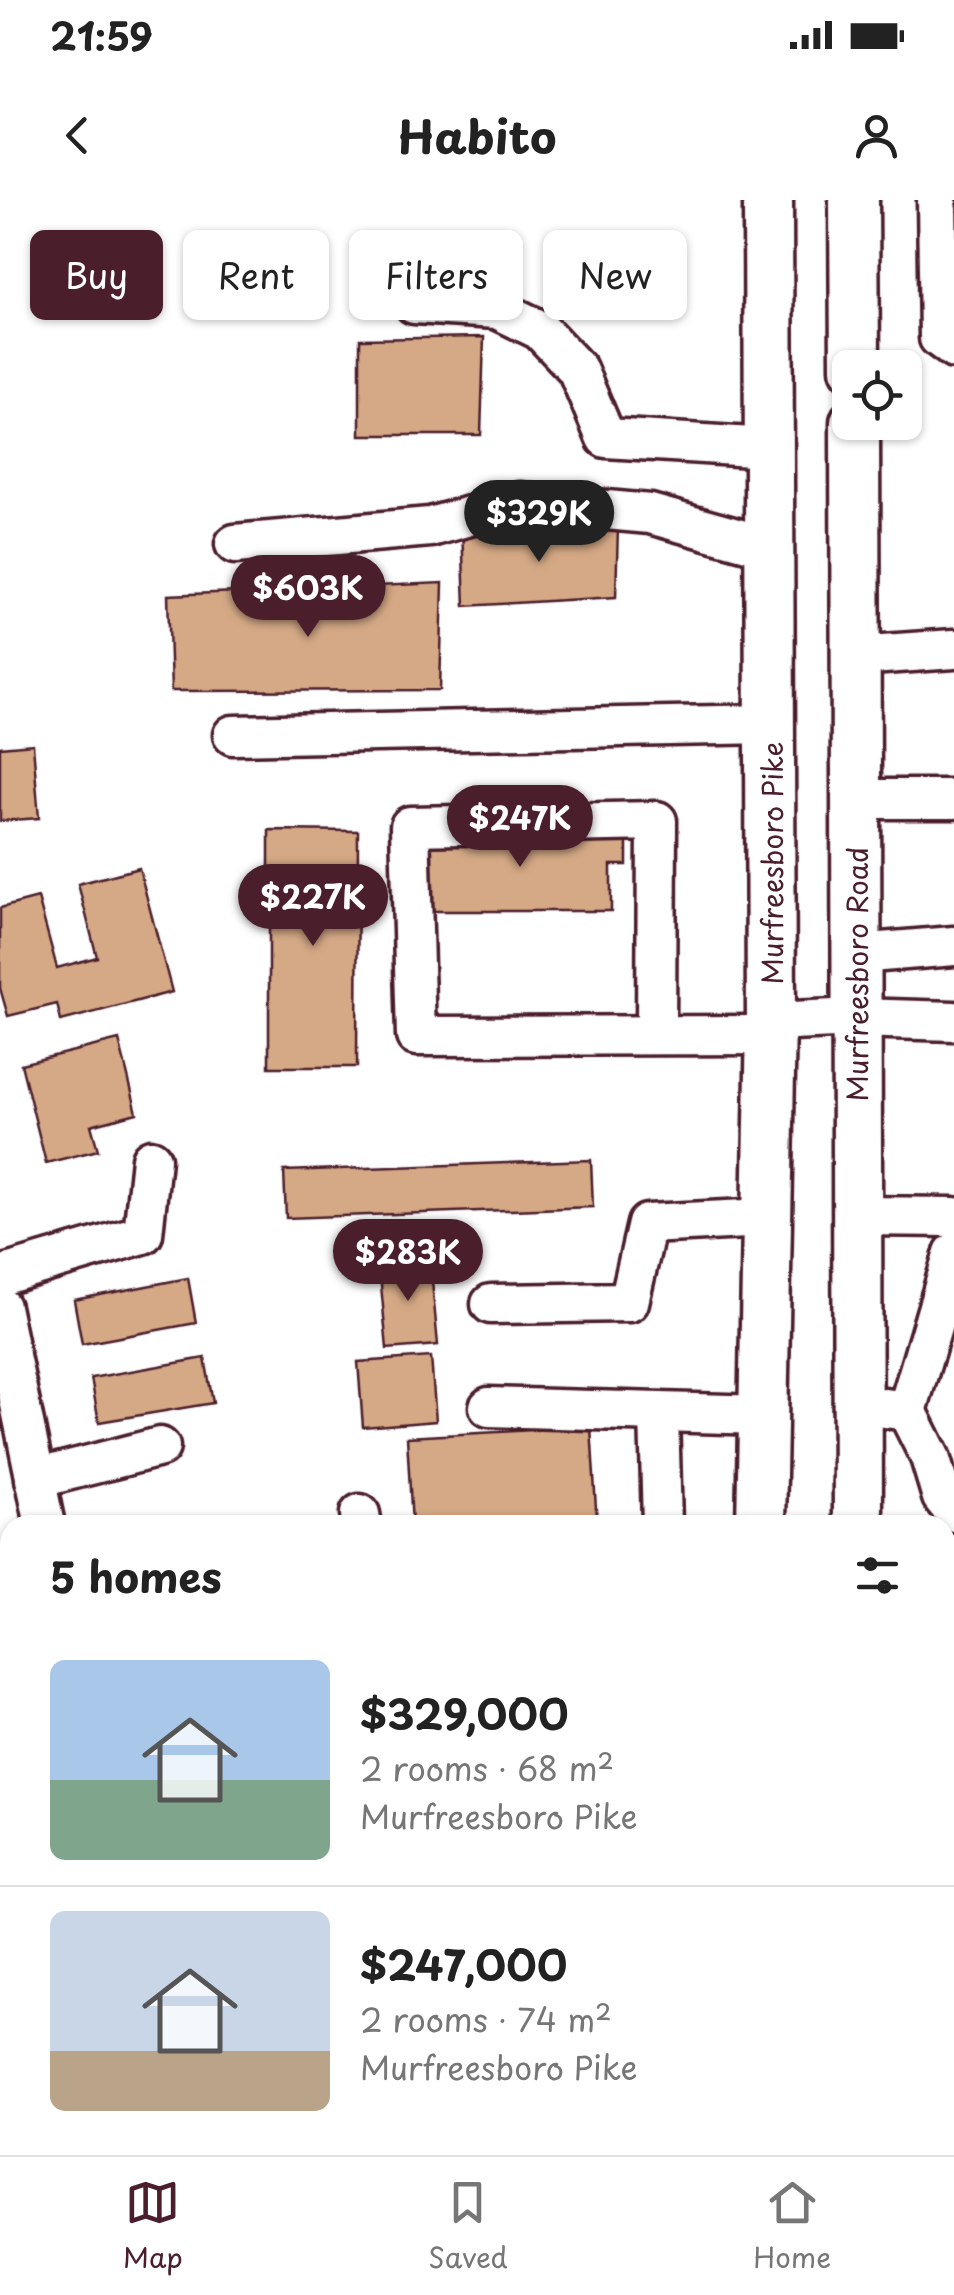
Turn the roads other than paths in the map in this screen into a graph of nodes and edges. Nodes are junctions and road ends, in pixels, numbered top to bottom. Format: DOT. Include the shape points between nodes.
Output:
graph roads {
  1 [pos="768,200"];
  2 [pos="854,200"];
  3 [pos="937,200"];
  4 [pos="519,320"];
  5 [pos="954,349"];
  6 [pos="855,350"];
  7 [pos="855,440"];
  8 [pos="769,448"];
  9 [pos="235,544"];
  10 [pos="770,547"];
  11 [pos="954,649"];
  12 [pos="856,656"];
  13 [pos="770,724"];
  14 [pos="234,736"];
  15 [pos="856,799"];
  16 [pos="954,799"];
  17 [pos="954,946"];
  18 [pos="856,954"];
  19 [pos="856,1018"];
  20 [pos="954,1021"];
  21 [pos="771,1028"];
  22 [pos="656,1035"];
  23 [pos="150,1158"];
  24 [pos="857,1216"];
  25 [pos="954,1217"];
  26 [pos="767,1218"];
  27 [pos="954,1253"];
  28 [pos="0,1276"];
  29 [pos="492,1304"];
  30 [pos="0,1307"];
  31 [pos="858,1404"];
  32 [pos="489,1407"];
  33 [pos="907,1411"];
  34 [pos="660,1412"];
  35 [pos="763,1415"];
  36 [pos="160,1447"];
  37 [pos="35,1479"];
  38 [pos="954,1512"];
  39 [pos="42,1515"];
  40 [pos="662,1515"];
  41 [pos="761,1515"];
  42 [pos="858,1515"];
  1 -- 8 [label="main road, Murfreesboro Pike"];
  2 -- 6 [label="main road"];
  3 -- 5 [label="street" via="939,338"];
  4 -- 8 [label="street" via="540,330 577,369 606,438"];
  7 -- 12 [label="main road, Murfreesboro Road"];
  8 -- 10 [label="main road, Murfreesboro Pike"];
  9 -- 10 [label="street" via="430,527 519,502 650,514"];
  10 -- 13 [label="main road, Murfreesboro Pike"];
  11 -- 12 [label="street"];
  12 -- 15 [label="main road, Murfreesboro Road"];
  13 -- 14 [label="street"];
  13 -- 21 [label="main road, Murfreesboro Pike"];
  15 -- 16 [label="street"];
  15 -- 18 [label="main road, Murfreesboro Road"];
  17 -- 18 [label="street"];
  18 -- 19 [label="main road, Murfreesboro Road"];
  19 -- 20 [label="street"];
  19 -- 21 [label="street"];
  19 -- 24 [label="main road, Murfreesboro Road"];
  21 -- 22 [label="street"];
  21 -- 26 [label="main road, Murfreesboro Pike"];
  22 -- 22 [label="street" via="416,1036 410,826 657,821"];
  23 -- 28 [label="street" via="144,1234"];
  24 -- 25 [label="street"];
  24 -- 31 [label="main road, Murfreesboro Road"];
  26 -- 29 [label="street" via="648,1224 629,1302"];
  26 -- 35 [label="main road, Murfreesboro Pike"];
  27 -- 33 [label="street"];
  30 -- 37 [label="street"];
  31 -- 33 [label="street"];
  31 -- 42 [label="main road, Murfreesboro Road"];
  32 -- 34 [label="street"];
  33 -- 38 [label="street"];
  34 -- 35 [label="street"];
  34 -- 40 [label="street"];
  35 -- 41 [label="main road, Murfreesboro Pike"];
  36 -- 37 [label="street"];
  37 -- 39 [label="street"];
}
